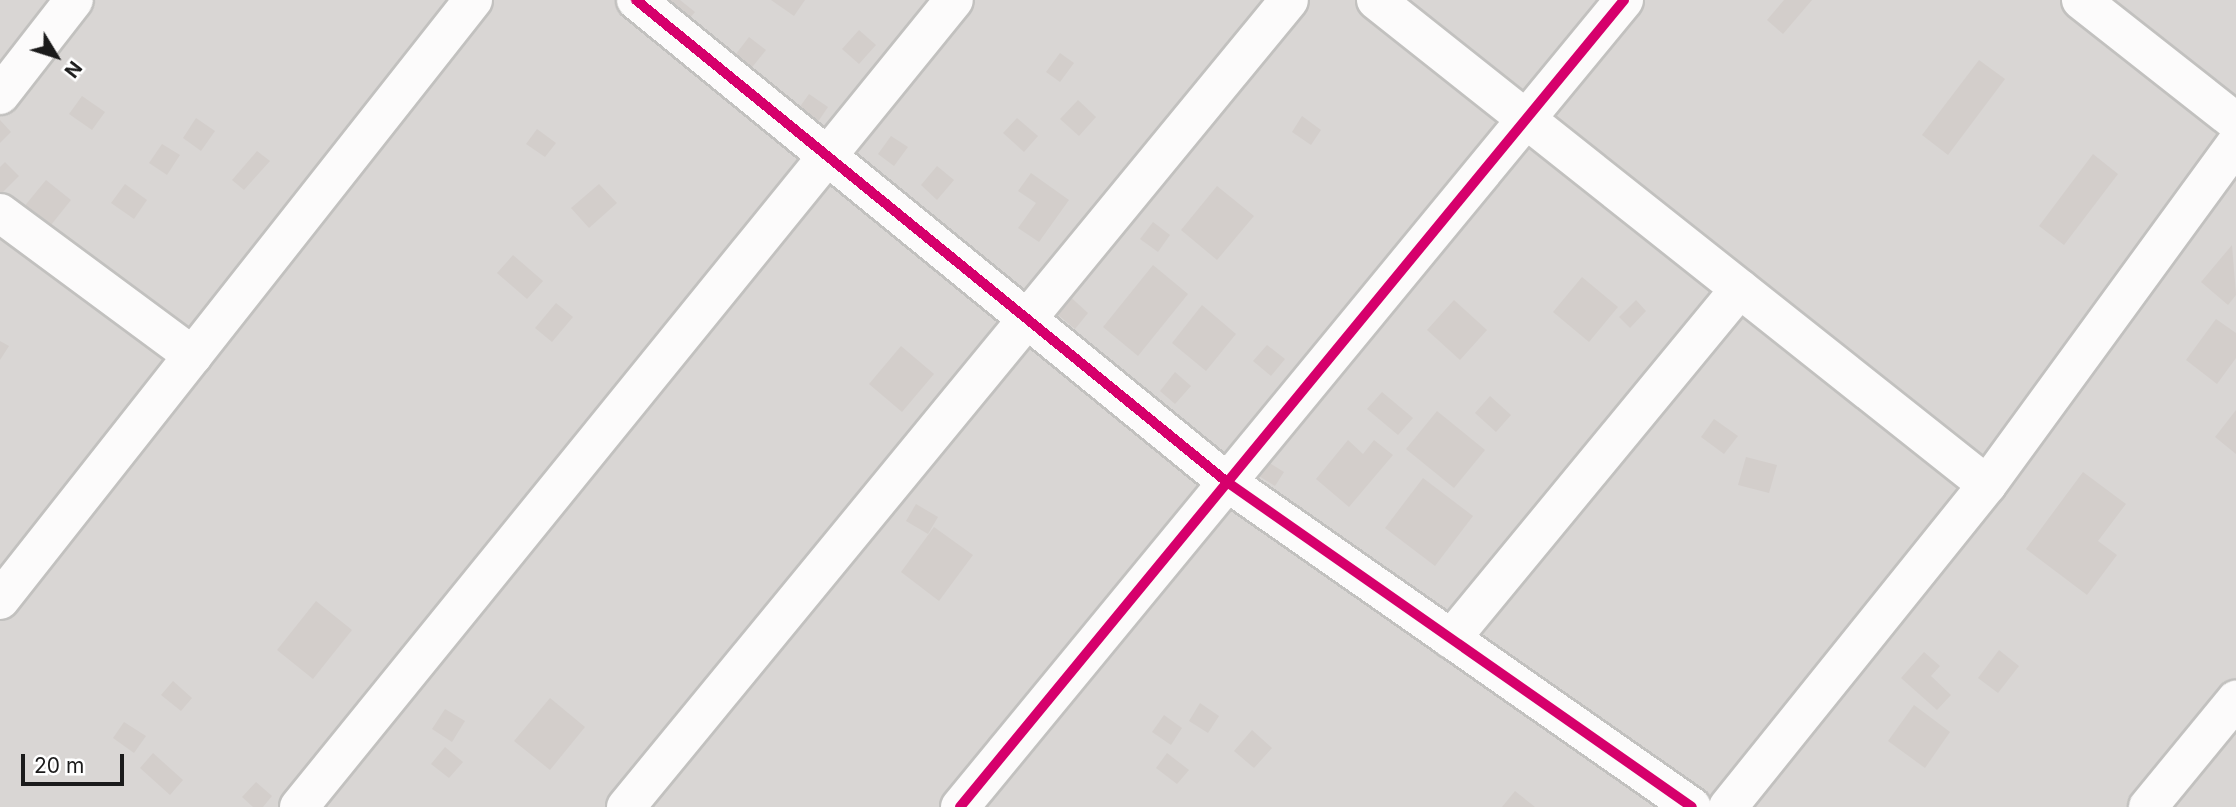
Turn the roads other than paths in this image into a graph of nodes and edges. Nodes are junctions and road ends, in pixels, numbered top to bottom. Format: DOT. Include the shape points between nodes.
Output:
graph roads {
  1 [pos="74,0"];
  2 [pos="472,0"];
  3 [pos="636,0"];
  4 [pos="954,0"];
  5 [pos="1289,0"];
  6 [pos="1376,0"];
  7 [pos="1624,0"];
  8 [pos="2081,0"];
  9 [pos="0,95"];
  10 [pos="1526,118"];
  11 [pos="2236,122"];
  12 [pos="2236,143"];
  13 [pos="828,157"];
  14 [pos="0,214"];
  15 [pos="1740,289"];
  16 [pos="1027,319"];
  17 [pos="192,356"];
  18 [pos="1227,482"];
  19 [pos="1987,485"];
  20 [pos="0,600"];
  21 [pos="1451,639"];
  22 [pos="2236,700"];
  23 [pos="299,807"];
  24 [pos="626,807"];
  25 [pos="960,807"];
  26 [pos="1692,807"];
  27 [pos="1728,807"];
  28 [pos="2148,807"];
  1 -- 9 [label="street"];
  2 -- 17 [label="street"];
  3 -- 13 [label="street"];
  4 -- 13 [label="street"];
  5 -- 16 [label="street"];
  6 -- 10 [label="street"];
  7 -- 10 [label="street"];
  8 -- 11 [label="street"];
  10 -- 15 [label="street"];
  10 -- 18 [label="street"];
  12 -- 19 [label="street"];
  13 -- 16 [label="street"];
  13 -- 23 [label="street"];
  14 -- 17 [label="street"];
  15 -- 19 [label="street"];
  15 -- 21 [label="street"];
  16 -- 18 [label="street"];
  16 -- 24 [label="street"];
  17 -- 20 [label="street"];
  18 -- 21 [label="street"];
  18 -- 25 [label="street"];
  19 -- 27 [label="street"];
  21 -- 26 [label="street"];
  22 -- 28 [label="street"];
}
